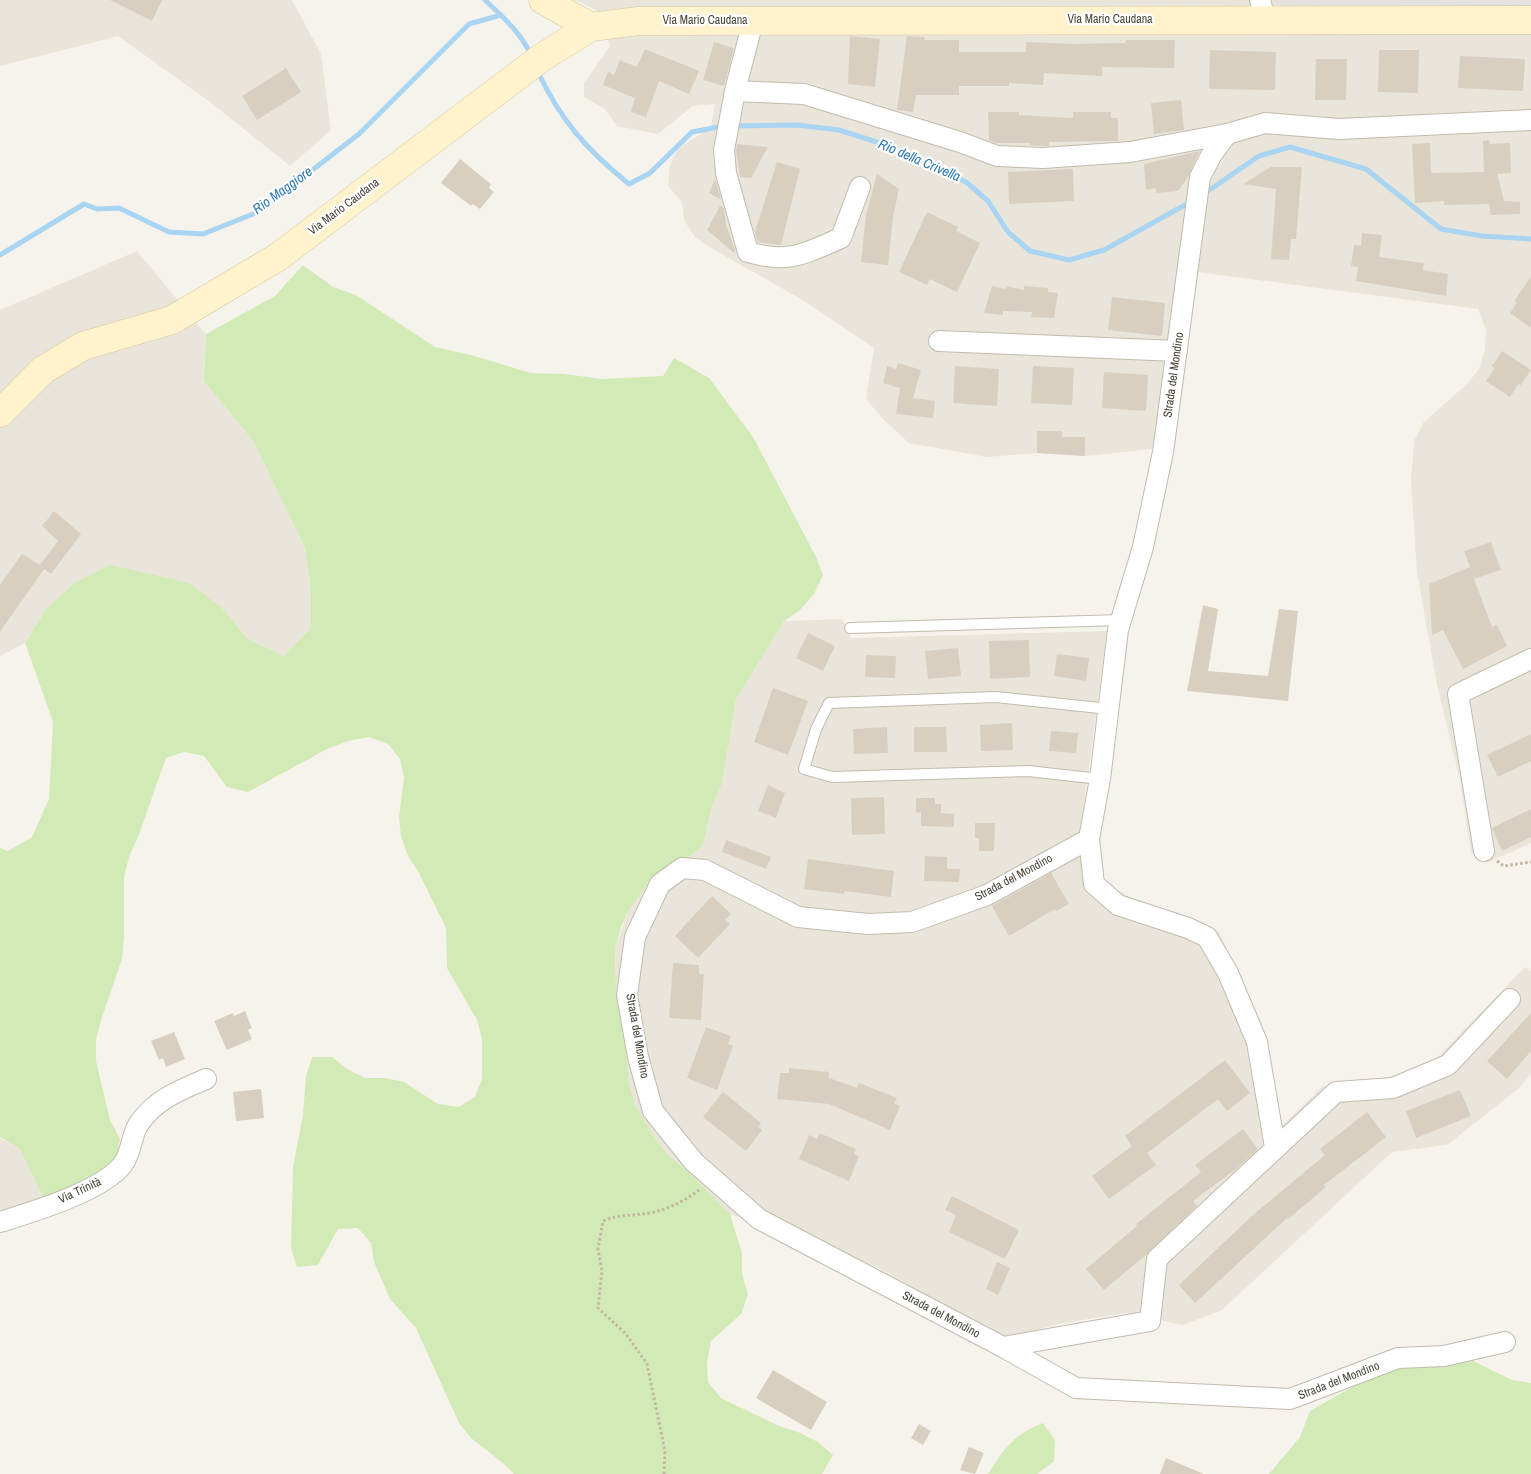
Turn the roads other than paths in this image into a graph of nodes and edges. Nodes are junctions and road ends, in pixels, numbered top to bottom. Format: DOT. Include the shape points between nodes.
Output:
graph roads {
  1 [pos="543,0"];
  2 [pos="1263,10"];
  3 [pos="1531,20"];
  4 [pos="753,21"];
  5 [pos="591,27"];
  6 [pos="735,91"];
  7 [pos="1531,120"];
  8 [pos="1227,134"];
  9 [pos="860,187"];
  10 [pos="939,341"];
  11 [pos="1177,351"];
  12 [pos="0,413"];
  13 [pos="1122,620"];
  14 [pos="850,628"];
  15 [pos="1531,659"];
  16 [pos="1108,709"];
  17 [pos="1100,779"];
  18 [pos="1089,839"];
  19 [pos="1484,852"];
  20 [pos="1510,999"];
  21 [pos="206,1079"];
  22 [pos="1275,1147"];
  23 [pos="0,1222"];
  24 [pos="1505,1342"];
  25 [pos="1003,1347"];
  1 -- 5 [label="main road"];
  2 -- 3 [label="main road, Via Mario Caudana"];
  2 -- 4 [label="main road, Via Mario Caudana"];
  4 -- 5 [label="main road, Via Mario Caudana" via="638,21"];
  4 -- 6 [label="street"];
  5 -- 12 [label="main road, Via Mario Caudana" via="533,64 278,257 172,320 83,346 42,370"];
  6 -- 8 [label="street" via="804,94 997,156 1043,158 1130,152"];
  6 -- 9 [label="street" via="724,150 726,173 748,252 788,258 841,238"];
  7 -- 8 [label="street" via="1339,129 1265,123"];
  8 -- 11 [label="street, Strada del Mondino" via="1200,177"];
  10 -- 11 [label="street"];
  11 -- 13 [label="street, Strada del Mondino" via="1163,452 1143,547"];
  13 -- 14 [label="lane"];
  13 -- 16 [label="street, Strada del Mondino"];
  15 -- 19 [label="street" via="1458,694"];
  16 -- 17 [label="street, Strada del Mondino"];
  16 -- 17 [label="lane" via="996,697 829,703 816,729 804,769 832,777 1028,771"];
  17 -- 18 [label="street, Strada del Mondino"];
  18 -- 22 [label="street, Strada del Mondino" via="1094,884 1118,905 1188,928 1207,938 1228,973 1257,1042"];
  18 -- 25 [label="street, Strada del Mondino" via="987,895 912,922 868,924 798,917 705,870 682,868 660,884 635,937 627,995 652,1112 694,1162 759,1219"];
  20 -- 22 [label="street" via="1448,1065 1393,1088 1336,1092"];
  21 -- 23 [label="street, Via Trinità" via="166,1096 138,1125 124,1164 104,1181 43,1208"];
  22 -- 25 [label="street" via="1157,1260 1150,1320"];
  24 -- 25 [label="street, Strada del Mondino" via="1444,1356 1398,1358 1290,1400 1076,1388"];
}
